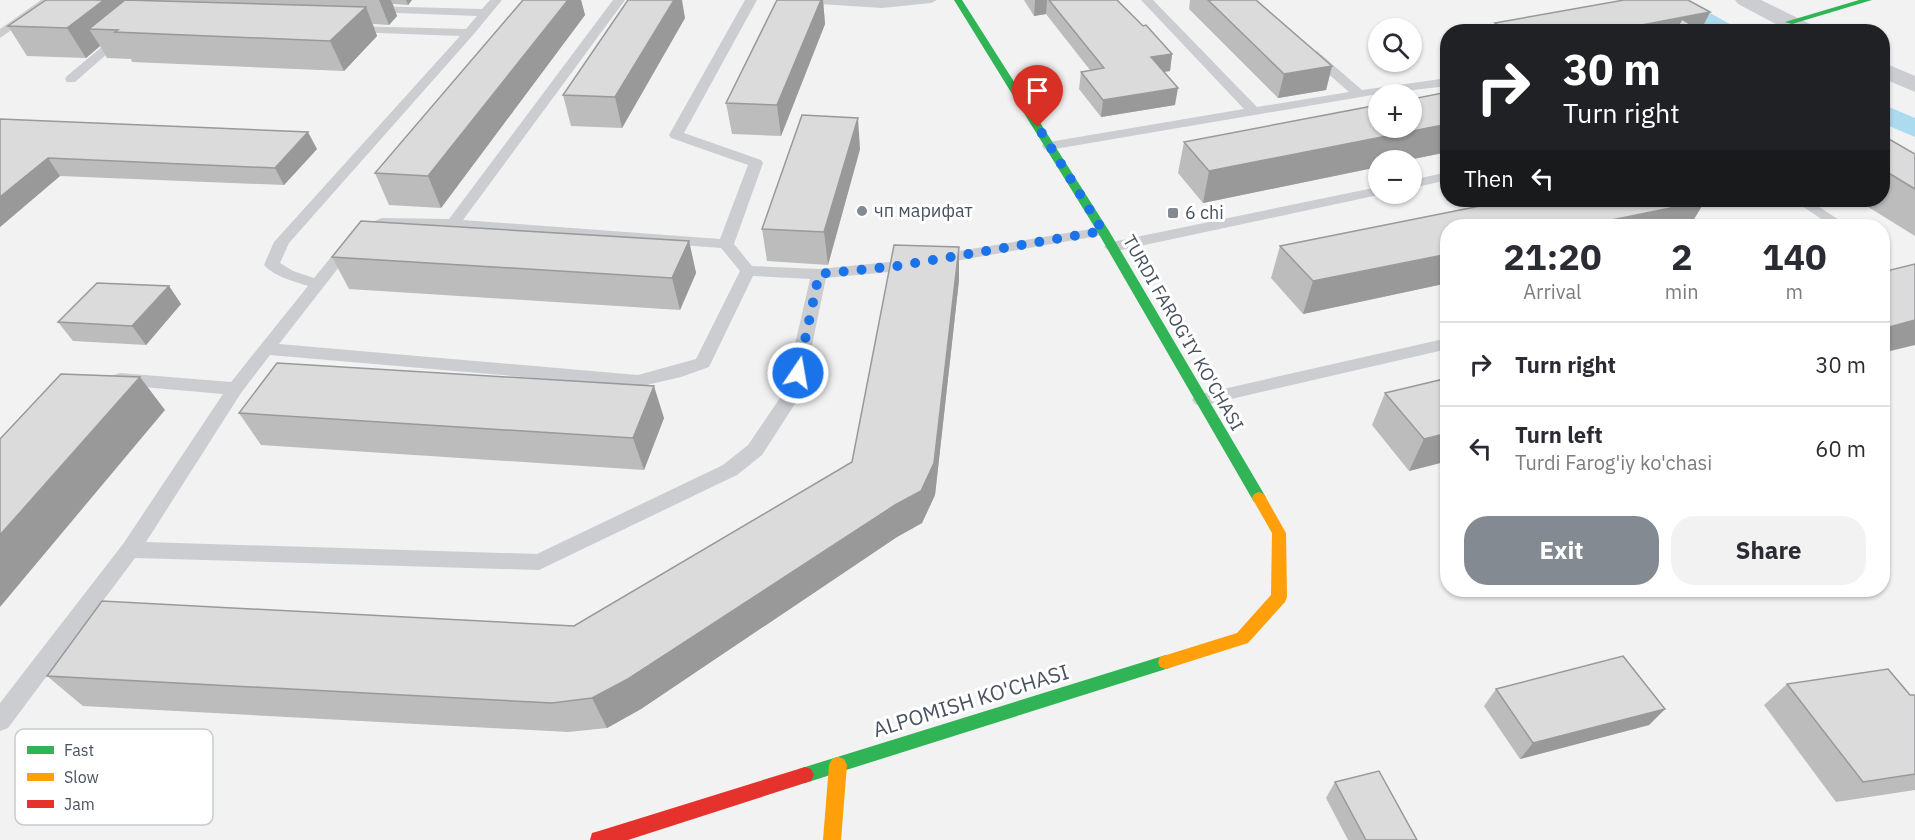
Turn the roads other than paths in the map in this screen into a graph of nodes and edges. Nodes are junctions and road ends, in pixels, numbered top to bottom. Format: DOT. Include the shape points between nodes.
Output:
graph roads {
  1 [pos="48,0"];
  2 [pos="496,0"];
  3 [pos="619,0"];
  4 [pos="751,0"];
  5 [pos="803,0"];
  6 [pos="932,0"];
  7 [pos="958,0"];
  8 [pos="1147,0"];
  9 [pos="1745,0"];
  10 [pos="1868,0"];
  11 [pos="358,9"];
  12 [pos="485,13"];
  13 [pos="1789,22"];
  14 [pos="1793,24"];
  15 [pos="339,29"];
  16 [pos="129,30"];
  17 [pos="469,33"];
  18 [pos="0,34"];
  19 [pos="1305,47"];
  20 [pos="1890,73"];
  21 [pos="71,79"];
  22 [pos="1440,83"];
  23 [pos="1915,85"];
  24 [pos="1359,94"];
  25 [pos="1254,112"];
  26 [pos="1049,146"];
  27 [pos="1440,178"];
  28 [pos="1422,182"];
  29 [pos="1368,192"];
  30 [pos="1811,207"];
  31 [pos="1830,219"];
  32 [pos="453,224"];
  33 [pos="1103,231"];
  34 [pos="726,244"];
  35 [pos="1112,247"];
  36 [pos="748,271"];
  37 [pos="819,274"];
  38 [pos="318,284"];
  39 [pos="1440,345"];
  40 [pos="266,349"];
  41 [pos="97,378"];
  42 [pos="235,388"];
  43 [pos="1201,400"];
  44 [pos="1279,533"];
  45 [pos="130,550"];
  46 [pos="0,721"];
  47 [pos="838,765"];
  48 [pos="599,840"];
  49 [pos="832,840"];
  1 -- 18 [label="lane"];
  2 -- 12 [label="lane"];
  3 -- 32 [label="lane"];
  4 -- 34 [label="lane" via="676,135 756,163"];
  5 -- 6 [label="lane" via="882,5"];
  7 -- 26 [label="street, TURDI FAROG'IY KO'CHASI"];
  8 -- 25 [label="lane"];
  9 -- 13 [label="street"];
  10 -- 13 [label="street"];
  11 -- 12 [label="lane"];
  12 -- 17 [label="lane"];
  13 -- 14 [label="street"];
  15 -- 17 [label="lane"];
  16 -- 21 [label="lane"];
  17 -- 38 [label="lane" via="282,242 272,265"];
  19 -- 24 [label="lane"];
  20 -- 23 [label="street"];
  22 -- 24 [label="lane"];
  24 -- 25 [label="lane"];
  25 -- 26 [label="lane"];
  26 -- 33 [label="street, TURDI FAROG'IY KO'CHASI"];
  27 -- 28 [label="lane"];
  29 -- 35 [label="lane"];
  30 -- 31 [label="lane"];
  32 -- 34 [label="lane"];
  32 -- 38 [label="lane" via="382,222 359,232"];
  33 -- 35 [label="street, TURDI FAROG'IY KO'CHASI"];
  33 -- 37 [label="lane" via="898,266"];
  34 -- 36 [label="lane"];
  35 -- 43 [label="street, TURDI FAROG'IY KO'CHASI"];
  36 -- 37 [label="lane"];
  36 -- 40 [label="lane" via="703,363 638,381"];
  37 -- 45 [label="lane" via="793,393 755,450 730,470 538,562"];
  38 -- 40 [label="lane"];
  39 -- 43 [label="lane"];
  40 -- 42 [label="lane"];
  41 -- 42 [label="lane"];
  42 -- 45 [label="lane"];
  43 -- 44 [label="street, TURDI FAROG'IY KO'CHASI"];
  44 -- 47 [label="street, ALPOMISH KO'CHASI" via="1279,597 1242,638"];
  45 -- 46 [label="lane"];
  47 -- 48 [label="street, ALPOMISH KO'CHASI"];
  47 -- 49 [label="street"];
}
